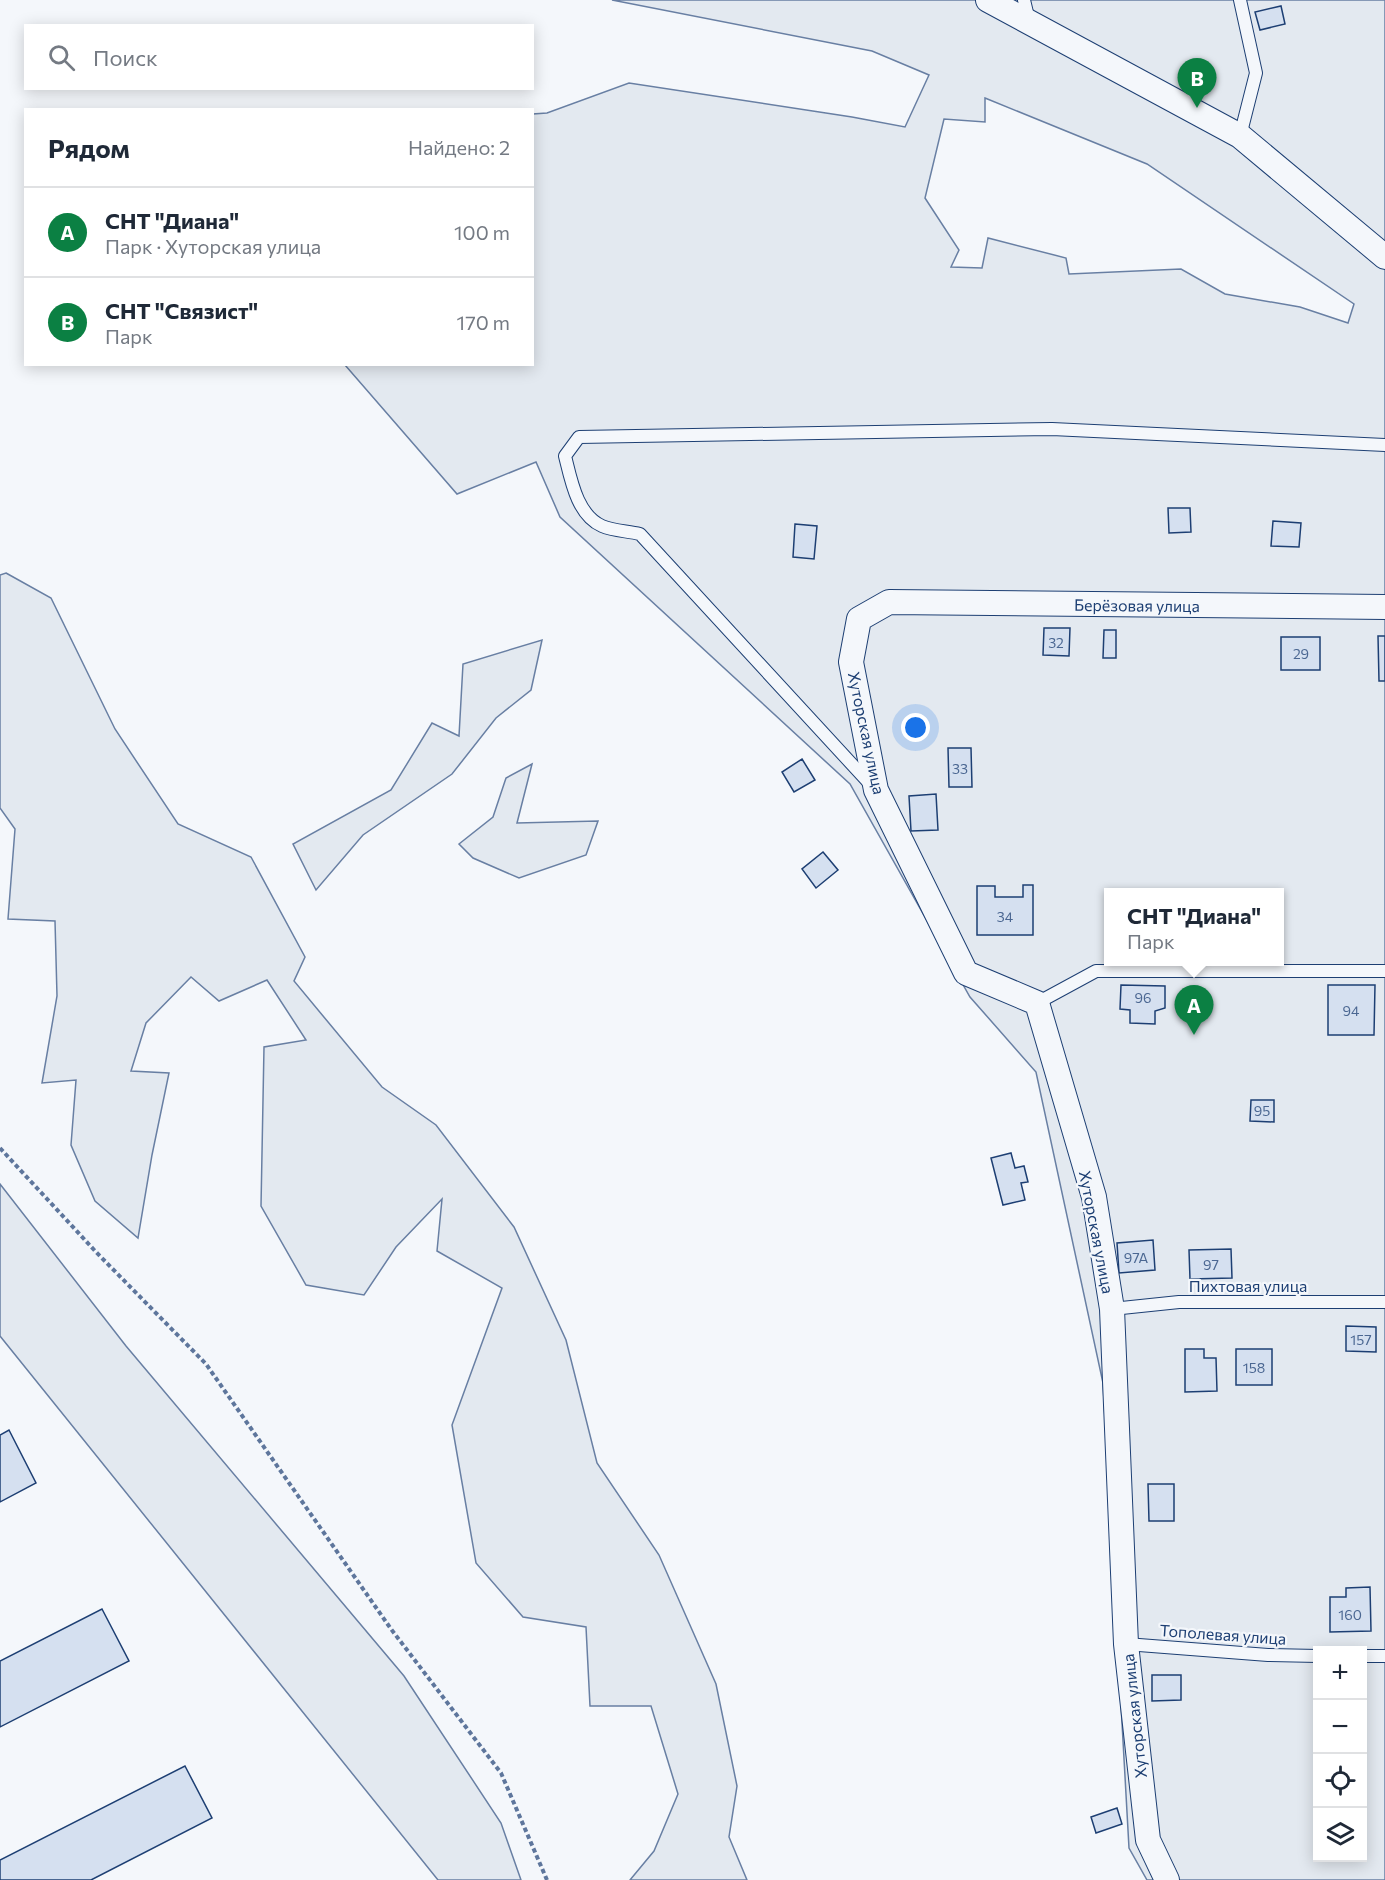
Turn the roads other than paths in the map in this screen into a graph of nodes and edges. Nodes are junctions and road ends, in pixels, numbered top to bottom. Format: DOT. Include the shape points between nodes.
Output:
graph roads {
  1 [pos="988,0"];
  2 [pos="1240,0"];
  3 [pos="1026,11"];
  4 [pos="1240,136"];
  5 [pos="1385,256"];
  6 [pos="1385,445"];
  7 [pos="889,602"];
  8 [pos="1385,607"];
  9 [pos="876,790"];
  10 [pos="1385,971"];
  11 [pos="1037,1003"];
  12 [pos="1385,1302"];
  13 [pos="1112,1309"];
  14 [pos="1126,1644"];
  15 [pos="1313,1656"];
  16 [pos="1367,1656"];
  17 [pos="1385,1656"];
  18 [pos="1167,1880"];
  1 -- 3 [label="street"];
  2 -- 4 [label="lane" via="1256,73"];
  3 -- 4 [label="street"];
  4 -- 5 [label="street"];
  6 -- 9 [label="lane" via="1052,429 579,437 565,456 584,512 602,526 640,534"];
  7 -- 8 [label="street, Берёзовая улица"];
  7 -- 9 [label="street, Хуторская улица" via="859,619 851,662"];
  9 -- 11 [label="street, Хуторская улица" via="966,973"];
  10 -- 11 [label="lane" via="1096,971"];
  11 -- 13 [label="street, Хуторская улица" via="1094,1197"];
  12 -- 13 [label="lane, Пихтовая улица" via="1179,1302"];
  13 -- 14 [label="street, Хуторская улица"];
  14 -- 15 [label="lane, Тополевая улица"];
  14 -- 18 [label="street, Хуторская улица" via="1148,1840"];
  16 -- 17 [label="lane"];
}
